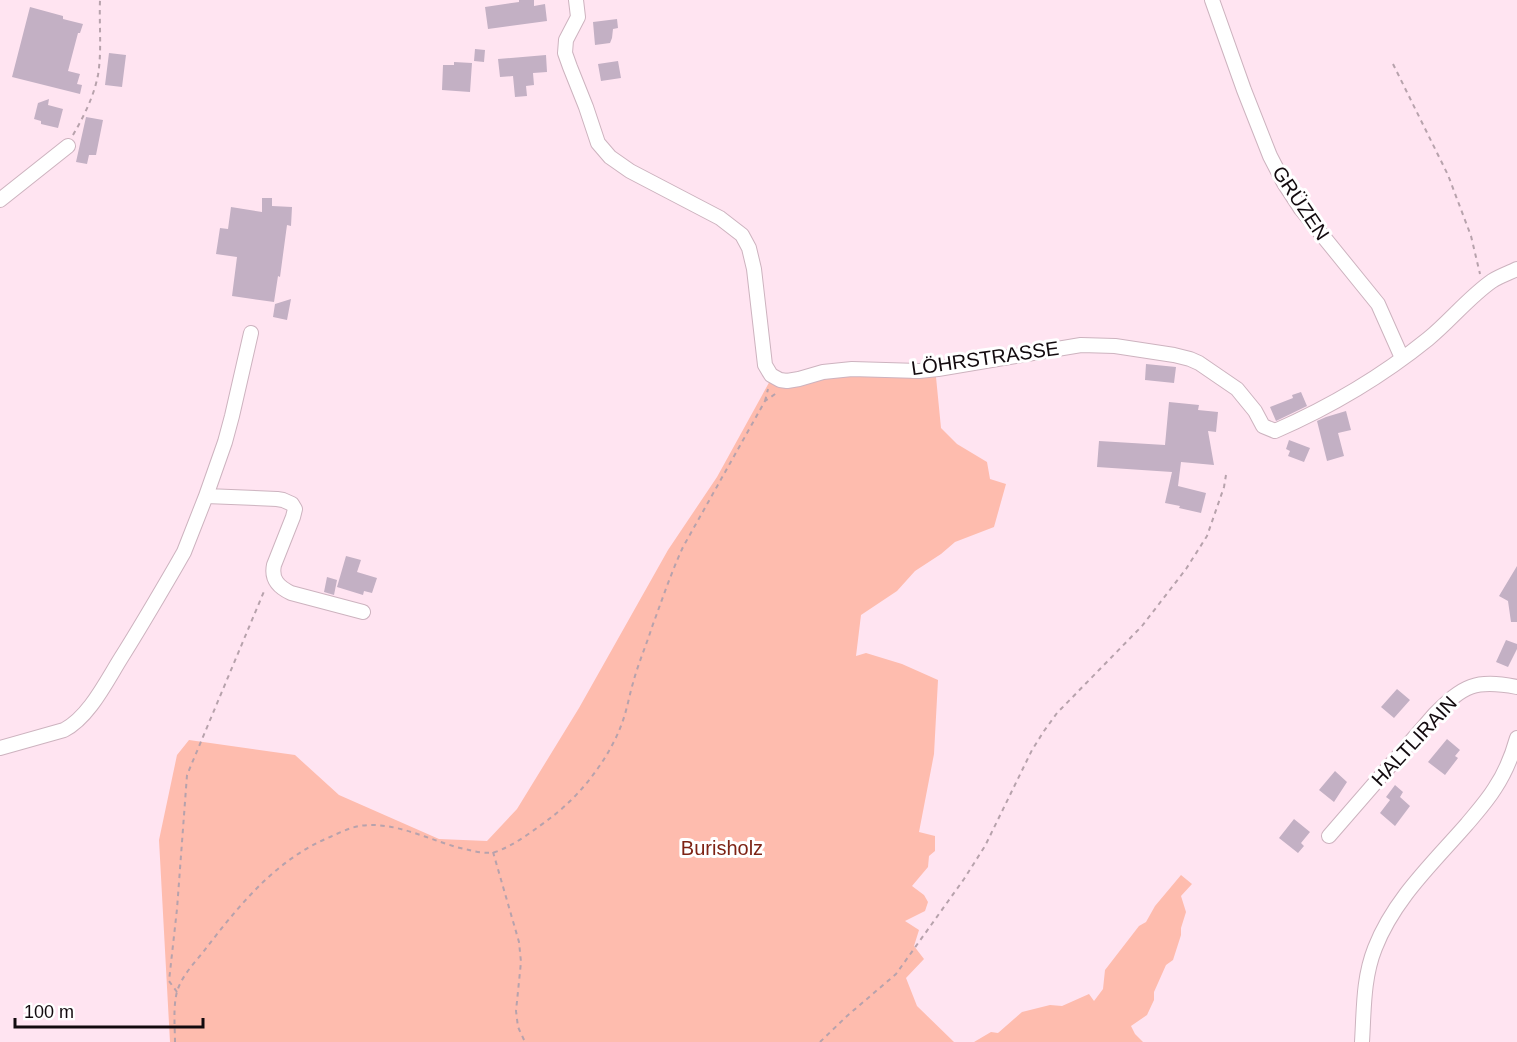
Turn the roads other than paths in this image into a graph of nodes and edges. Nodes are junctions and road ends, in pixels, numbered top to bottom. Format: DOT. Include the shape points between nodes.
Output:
graph roads {
  1 [pos="576,0"];
  2 [pos="1212,0"];
  3 [pos="68,146"];
  4 [pos="0,200"];
  5 [pos="1517,269"];
  6 [pos="251,333"];
  7 [pos="1402,358"];
  8 [pos="206,496"];
  9 [pos="363,612"];
  10 [pos="1517,687"];
  11 [pos="1517,738"];
  12 [pos="0,748"];
  13 [pos="1329,836"];
  14 [pos="1362,1042"];
  1 -- 7 [label="street, LÖHRSTRASSE" via="578,17 566,40 565,53 598,142 610,157 630,171 720,218 742,235 753,262 765,365 780,380 852,369 919,371 1082,345 1115,346 1199,363 1237,389 1263,426 1275,432 1341,399"];
  2 -- 7 [label="street, GRÜZEN" via="1270,156 1284,183 1378,304"];
  3 -- 4 [label="street"];
  5 -- 7 [label="street, LÖHRSTRASSE" via="1483,288"];
  6 -- 8 [label="street" via="227,434"];
  8 -- 9 [label="street" via="277,499 292,504 293,517 273,570 275,581 286,591"];
  8 -- 12 [label="street" via="184,552 84,714 64,730"];
  10 -- 13 [label="street, HALTLIRAIN" via="1478,684 1452,698"];
  11 -- 14 [label="street" via="1495,789 1405,894 1383,929 1367,975"];
}
